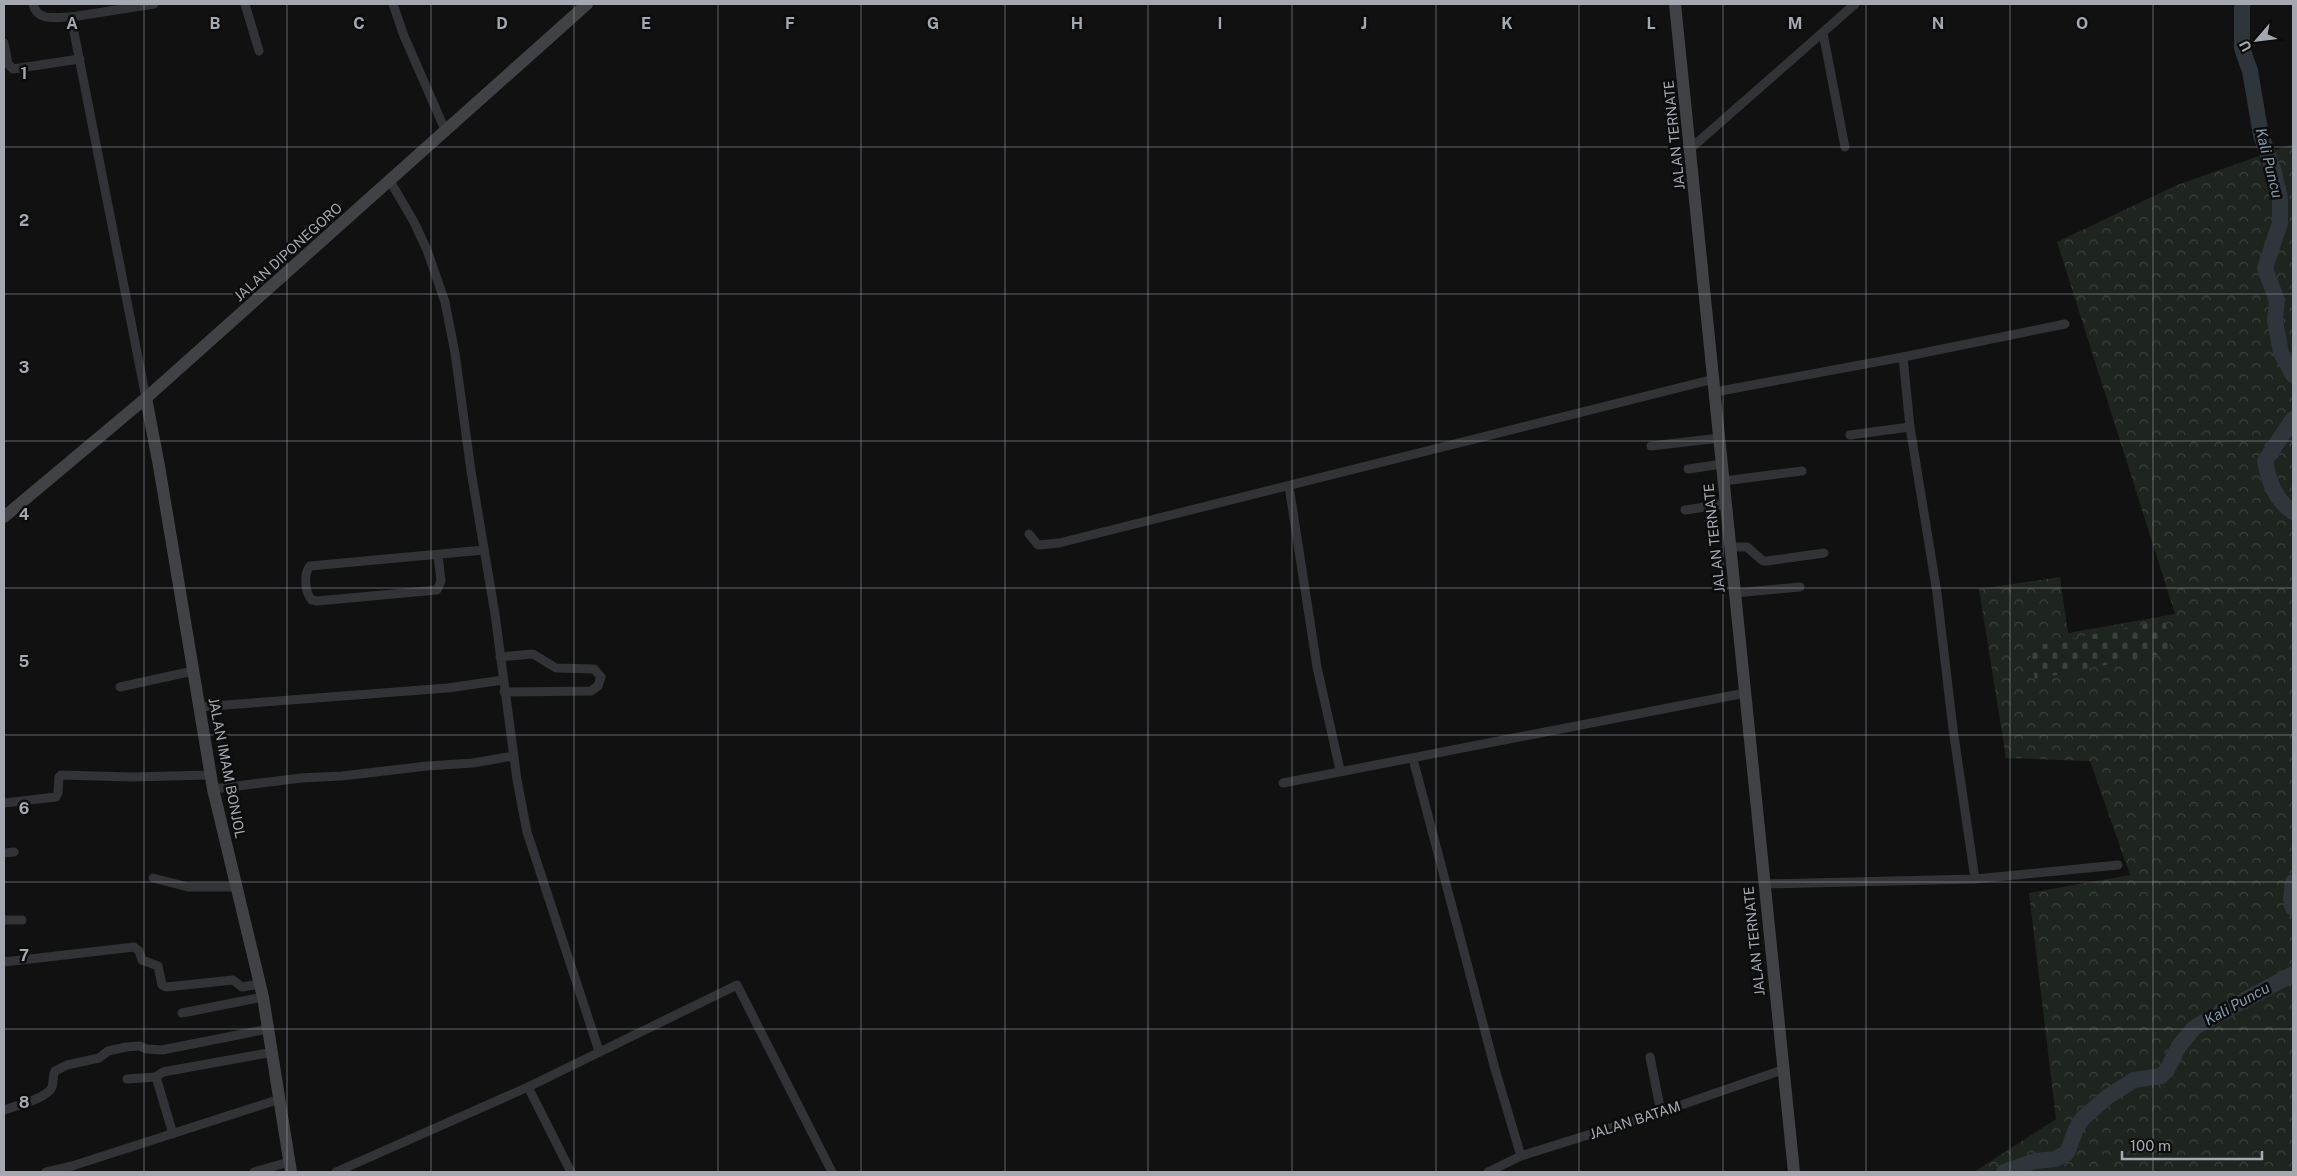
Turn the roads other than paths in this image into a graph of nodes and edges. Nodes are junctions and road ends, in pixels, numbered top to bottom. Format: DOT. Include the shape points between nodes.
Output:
graph roads {
  1 [pos="33,4"];
  2 [pos="154,4"];
  3 [pos="245,4"];
  4 [pos="393,4"];
  5 [pos="587,4"];
  6 [pos="1675,4"];
  7 [pos="1855,4"];
  8 [pos="124,6"];
  9 [pos="71,17"];
  10 [pos="1822,33"];
  11 [pos="4,43"];
  12 [pos="259,51"];
  13 [pos="80,59"];
  14 [pos="446,132"];
  15 [pos="1845,147"];
  16 [pos="1690,149"];
  17 [pos="390,181"];
  18 [pos="2064,324"];
  19 [pos="1903,357"];
  20 [pos="1714,379"];
  21 [pos="1715,392"];
  22 [pos="146,398"];
  23 [pos="1910,427"];
  24 [pos="1850,435"];
  25 [pos="1720,438"];
  26 [pos="1651,446"];
  27 [pos="1722,464"];
  28 [pos="1688,469"];
  29 [pos="1802,471"];
  30 [pos="1724,481"];
  31 [pos="1289,486"];
  32 [pos="1726,504"];
  33 [pos="1685,510"];
  34 [pos="4,517"];
  35 [pos="1029,534"];
  36 [pos="1730,547"];
  37 [pos="484,550"];
  38 [pos="1824,553"];
  39 [pos="438,555"];
  40 [pos="1800,587"];
  41 [pos="1735,593"];
  42 [pos="500,656"];
  43 [pos="193,671"];
  44 [pos="503,680"];
  45 [pos="120,687"];
  46 [pos="504,692"];
  47 [pos="1745,693"];
  48 [pos="199,707"];
  49 [pos="513,756"];
  50 [pos="1413,759"];
  51 [pos="1340,770"];
  52 [pos="210,775"];
  53 [pos="1283,783"];
  54 [pos="213,789"];
  55 [pos="4,803"];
  56 [pos="14,852"];
  57 [pos="4,854"];
  58 [pos="2118,865"];
  59 [pos="153,878"];
  60 [pos="1975,879"];
  61 [pos="1764,884"];
  62 [pos="238,887"];
  63 [pos="4,920"];
  64 [pos="22,920"];
  65 [pos="4,962"];
  66 [pos="260,984"];
  67 [pos="263,997"];
  68 [pos="182,1013"];
  69 [pos="268,1029"];
  70 [pos="599,1051"];
  71 [pos="273,1052"];
  72 [pos="1650,1057"];
  73 [pos="1782,1070"];
  74 [pos="156,1077"];
  75 [pos="127,1079"];
  76 [pos="528,1086"];
  77 [pos="280,1099"];
  78 [pos="4,1110"];
  79 [pos="1661,1112"];
  80 [pos="173,1134"];
  81 [pos="1521,1156"];
  82 [pos="290,1167"];
  83 [pos="1500,1170"];
  84 [pos="46,1172"];
  85 [pos="254,1172"];
  86 [pos="336,1172"];
  87 [pos="571,1172"];
  88 [pos="832,1172"];
  89 [pos="1488,1172"];
  90 [pos="1794,1172"];
  1 -- 9 [label="street" via="43,17"];
  2 -- 8 [label="street"];
  3 -- 12 [label="street"];
  4 -- 14 [label="street"];
  5 -- 14 [label="main road, JALAN DIPONEGORO"];
  6 -- 16 [label="main road, JALAN TERNATE"];
  7 -- 10 [label="street"];
  8 -- 9 [label="street"];
  9 -- 13 [label="street"];
  10 -- 15 [label="street"];
  10 -- 16 [label="street"];
  11 -- 13 [label="street" via="8,64 13,69"];
  13 -- 22 [label="street"];
  14 -- 17 [label="main road, JALAN DIPONEGORO"];
  16 -- 20 [label="main road, JALAN TERNATE"];
  17 -- 22 [label="main road, JALAN DIPONEGORO"];
  17 -- 37 [label="street" via="420,236 445,302"];
  18 -- 19 [label="street"];
  19 -- 21 [label="street"];
  19 -- 23 [label="street"];
  20 -- 21 [label="main road, JALAN TERNATE"];
  20 -- 31 [label="street"];
  21 -- 25 [label="main road, JALAN TERNATE"];
  22 -- 34 [label="main road, JALAN DIPONEGORO"];
  22 -- 43 [label="main road, JALAN IMAM BONJOL"];
  23 -- 24 [label="street"];
  23 -- 60 [label="street" via="1937,593"];
  25 -- 26 [label="street"];
  25 -- 27 [label="main road, JALAN TERNATE"];
  27 -- 28 [label="street"];
  27 -- 30 [label="main road, JALAN TERNATE"];
  29 -- 30 [label="street"];
  30 -- 32 [label="main road, JALAN TERNATE"];
  31 -- 35 [label="street" via="1060,543 1038,545"];
  31 -- 51 [label="street" via="1317,667"];
  32 -- 33 [label="street"];
  32 -- 36 [label="main road, JALAN TERNATE"];
  36 -- 38 [label="street" via="1747,546 1763,561"];
  36 -- 41 [label="main road, JALAN TERNATE"];
  37 -- 39 [label="street"];
  37 -- 42 [label="street"];
  39 -- 39 [label="street" via="310,566 306,572 308,593 312,600 317,601 437,590 441,581"];
  40 -- 41 [label="street"];
  41 -- 47 [label="main road, JALAN TERNATE"];
  42 -- 44 [label="street"];
  42 -- 46 [label="street" via="533,654 556,668 594,669 601,677 598,686 591,690"];
  43 -- 45 [label="street"];
  43 -- 48 [label="main road, JALAN IMAM BONJOL"];
  44 -- 46 [label="street"];
  44 -- 48 [label="street" via="448,688"];
  46 -- 49 [label="street"];
  47 -- 50 [label="street"];
  47 -- 61 [label="main road, JALAN TERNATE"];
  48 -- 52 [label="main road, JALAN IMAM BONJOL"];
  49 -- 54 [label="street"];
  49 -- 70 [label="street" via="527,832"];
  50 -- 51 [label="street"];
  50 -- 81 [label="street"];
  51 -- 53 [label="street"];
  52 -- 54 [label="main road, JALAN IMAM BONJOL"];
  52 -- 55 [label="street" via="61,775 56,797"];
  54 -- 62 [label="main road, JALAN IMAM BONJOL"];
  56 -- 57 [label="street"];
  58 -- 60 [label="street"];
  59 -- 62 [label="street" via="188,886"];
  60 -- 61 [label="street"];
  61 -- 73 [label="main road, JALAN TERNATE"];
  62 -- 66 [label="main road, JALAN IMAM BONJOL"];
  63 -- 64 [label="street"];
  65 -- 66 [label="street" via="134,947 142,960 158,966 162,985 166,987 233,980 242,987"];
  66 -- 67 [label="main road, JALAN IMAM BONJOL"];
  67 -- 68 [label="street"];
  67 -- 69 [label="main road, JALAN IMAM BONJOL"];
  69 -- 71 [label="main road, JALAN IMAM BONJOL"];
  69 -- 78 [label="street" via="162,1050 140,1046 108,1051 99,1058 55,1071 49,1091 35,1100"];
  70 -- 76 [label="street"];
  70 -- 88 [label="street" via="737,985"];
  71 -- 74 [label="street" via="163,1072"];
  71 -- 77 [label="main road, JALAN IMAM BONJOL"];
  72 -- 79 [label="street"];
  73 -- 79 [label="street, JALAN BATAM"];
  73 -- 90 [label="main road, JALAN TERNATE"];
  74 -- 75 [label="street"];
  74 -- 80 [label="street"];
  76 -- 86 [label="street"];
  76 -- 87 [label="street"];
  77 -- 80 [label="street"];
  77 -- 82 [label="main road, JALAN IMAM BONJOL"];
  79 -- 81 [label="street, JALAN BATAM"];
  80 -- 84 [label="street"];
  81 -- 83 [label="street, JALAN BATAM"];
  82 -- 85 [label="street"];
  83 -- 89 [label="street, JALAN BATAM"];
}
